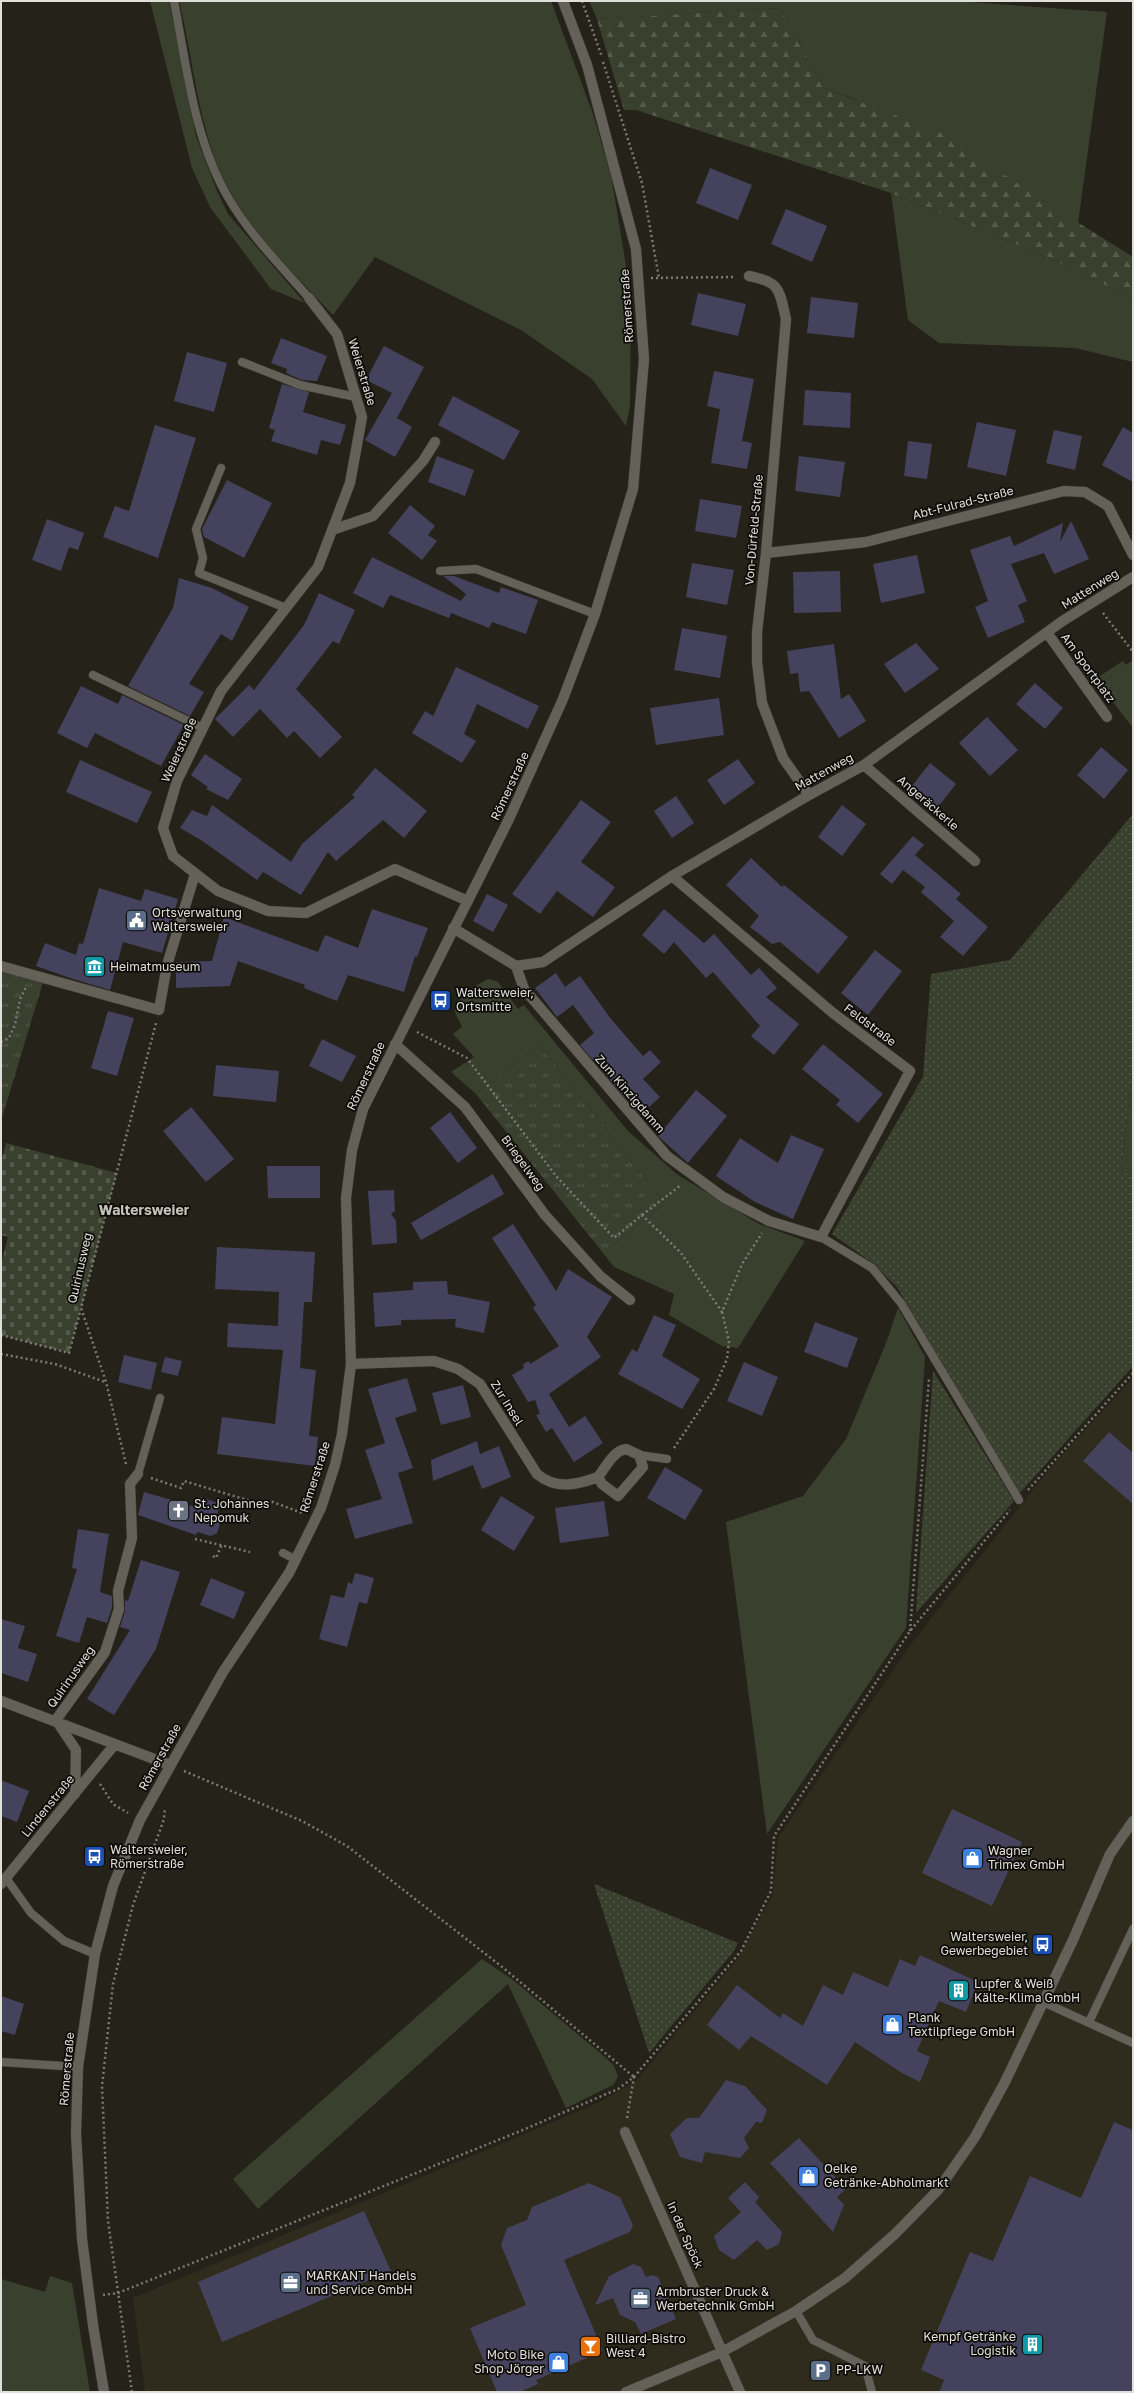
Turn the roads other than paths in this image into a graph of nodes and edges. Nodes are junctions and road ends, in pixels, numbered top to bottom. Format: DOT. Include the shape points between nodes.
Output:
graph roads {
  1 [pos="174,1"];
  2 [pos="563,1"];
  3 [pos="749,276"];
  4 [pos="309,298"];
  5 [pos="242,362"];
  6 [pos="356,397"];
  7 [pos="435,442"];
  8 [pos="221,468"];
  9 [pos="332,530"];
  10 [pos="766,553"];
  11 [pos="1133,555"];
  12 [pos="440,570"];
  13 [pos="1133,577"];
  14 [pos="286,608"];
  15 [pos="595,614"];
  16 [pos="1048,634"];
  17 [pos="93,675"];
  18 [pos="1107,717"];
  19 [pos="203,728"];
  20 [pos="864,764"];
  21 [pos="809,794"];
  22 [pos="975,861"];
  23 [pos="195,874"];
  24 [pos="672,876"];
  25 [pos="468,900"];
  26 [pos="454,928"];
  27 [pos="1,966"];
  28 [pos="516,966"];
  29 [pos="394,1044"];
  30 [pos="821,1237"];
  31 [pos="630,1300"];
  32 [pos="351,1364"];
  33 [pos="160,1398"];
  34 [pos="639,1455"];
  35 [pos="667,1459"];
  36 [pos="138,1474"];
  37 [pos="598,1477"];
  38 [pos="1019,1500"];
  39 [pos="283,1553"];
  40 [pos="295,1559"];
  41 [pos="1,1700"];
  42 [pos="56,1720"];
  43 [pos="115,1744"];
  44 [pos="170,1764"];
  45 [pos="75,1794"];
  46 [pos="1133,1821"];
  47 [pos="3,1881"];
  48 [pos="1133,1929"];
  49 [pos="95,1954"];
  50 [pos="1043,2002"];
  51 [pos="1089,2022"];
  52 [pos="1133,2043"];
  53 [pos="1,2062"];
  54 [pos="78,2067"];
  55 [pos="625,2132"];
  56 [pos="796,2311"];
  57 [pos="722,2352"];
  58 [pos="104,2392"];
  59 [pos="626,2392"];
  60 [pos="740,2392"];
  61 [pos="872,2392"];
  1 -- 4 [label="lane" via="199,126 210,162 229,199 250,230"];
  2 -- 15 [label="street, Römerstraße" via="587,65 636,249 644,359 633,490"];
  3 -- 10 [label="street, Von-Dürfeld-Straße" via="769,280 773,284 780,293 786,320"];
  4 -- 6 [label="street, Weierstraße" via="337,334"];
  5 -- 6 [label="lane" via="300,385"];
  6 -- 9 [label="street, Weierstraße" via="362,417 350,483"];
  7 -- 9 [label="street" via="422,461 373,516"];
  8 -- 14 [label="lane" via="196,530 203,558 199,573"];
  9 -- 14 [label="street, Weierstraße" via="318,567"];
  10 -- 11 [label="street, Abt-Fulrad-Straße" via="866,542 1064,491 1085,492 1108,506"];
  10 -- 21 [label="street, Von-Dürfeld-Straße" via="756,662 762,703 784,758"];
  12 -- 15 [label="lane" via="476,569"];
  13 -- 16 [label="street, Mattenweg" via="1061,622"];
  14 -- 19 [label="street, Weierstraße" via="221,691"];
  15 -- 25 [label="street, Römerstraße" via="560,706 509,819"];
  16 -- 18 [label="street, Am Sportplatz"];
  16 -- 20 [label="street, Mattenweg"];
  17 -- 19 [label="lane"];
  19 -- 23 [label="street, Weierstraße" via="177,781 163,828 172,856"];
  20 -- 21 [label="street, Mattenweg"];
  20 -- 22 [label="street, Angeräckerle"];
  21 -- 24 [label="street, Mattenweg"];
  23 -- 25 [label="street, Weierstraße" via="218,891 268,911 306,913 395,869"];
  23 -- 27 [label="street" via="167,965 159,1010"];
  24 -- 28 [label="street, Mattenweg" via="543,962"];
  24 -- 30 [label="street, Feldstraße" via="833,1013 910,1071"];
  25 -- 26 [label="street, Römerstraße"];
  26 -- 28 [label="street"];
  26 -- 29 [label="street, Römerstraße"];
  28 -- 30 [label="street, Zum Kinzigdamm" via="524,989 667,1156 723,1196 769,1221"];
  29 -- 31 [label="street, Briegelweg" via="465,1106 545,1215 600,1276"];
  29 -- 32 [label="street, Römerstraße" via="363,1109 352,1150 346,1198"];
  30 -- 38 [label="lane" via="872,1268 901,1303"];
  32 -- 37 [label="street, Zur Insel" via="434,1361 458,1369 480,1384 537,1474 544,1480 567,1485"];
  32 -- 40 [label="street, Römerstraße" via="336,1457 316,1519"];
  33 -- 36 [label="lane"];
  34 -- 35 [label="lane"];
  34 -- 37 [label="street" via="633,1451 620,1450"];
  34 -- 37 [label="street" via="643,1467 618,1496 602,1484"];
  36 -- 42 [label="street, Quirinusweg" via="130,1484 132,1538 118,1591 119,1608 105,1652"];
  39 -- 40 [label="lane"];
  40 -- 44 [label="street, Römerstraße" via="223,1672"];
  41 -- 42 [label="street"];
  42 -- 43 [label="street"];
  42 -- 45 [label="street" via="76,1750"];
  43 -- 44 [label="street"];
  43 -- 45 [label="street, Lindenstraße"];
  44 -- 49 [label="street, Römerstraße" via="140,1820 113,1886"];
  45 -- 47 [label="street, Lindenstraße"];
  46 -- 50 [label="street" via="1110,1854"];
  47 -- 49 [label="lane" via="31,1913 64,1941"];
  48 -- 51 [label="lane"];
  49 -- 54 [label="street, Römerstraße"];
  50 -- 51 [label="lane"];
  50 -- 56 [label="street" via="1005,2082 975,2137 938,2190 895,2234 845,2278"];
  51 -- 52 [label="lane"];
  53 -- 54 [label="lane"];
  54 -- 58 [label="street, Römerstraße" via="76,2134 79,2197 93,2325"];
  55 -- 57 [label="street, In der Spöck"];
  56 -- 57 [label="street"];
  56 -- 61 [label="lane" via="813,2340 865,2366"];
  57 -- 59 [label="street"];
  57 -- 60 [label="street, In der Spöck"];
}
